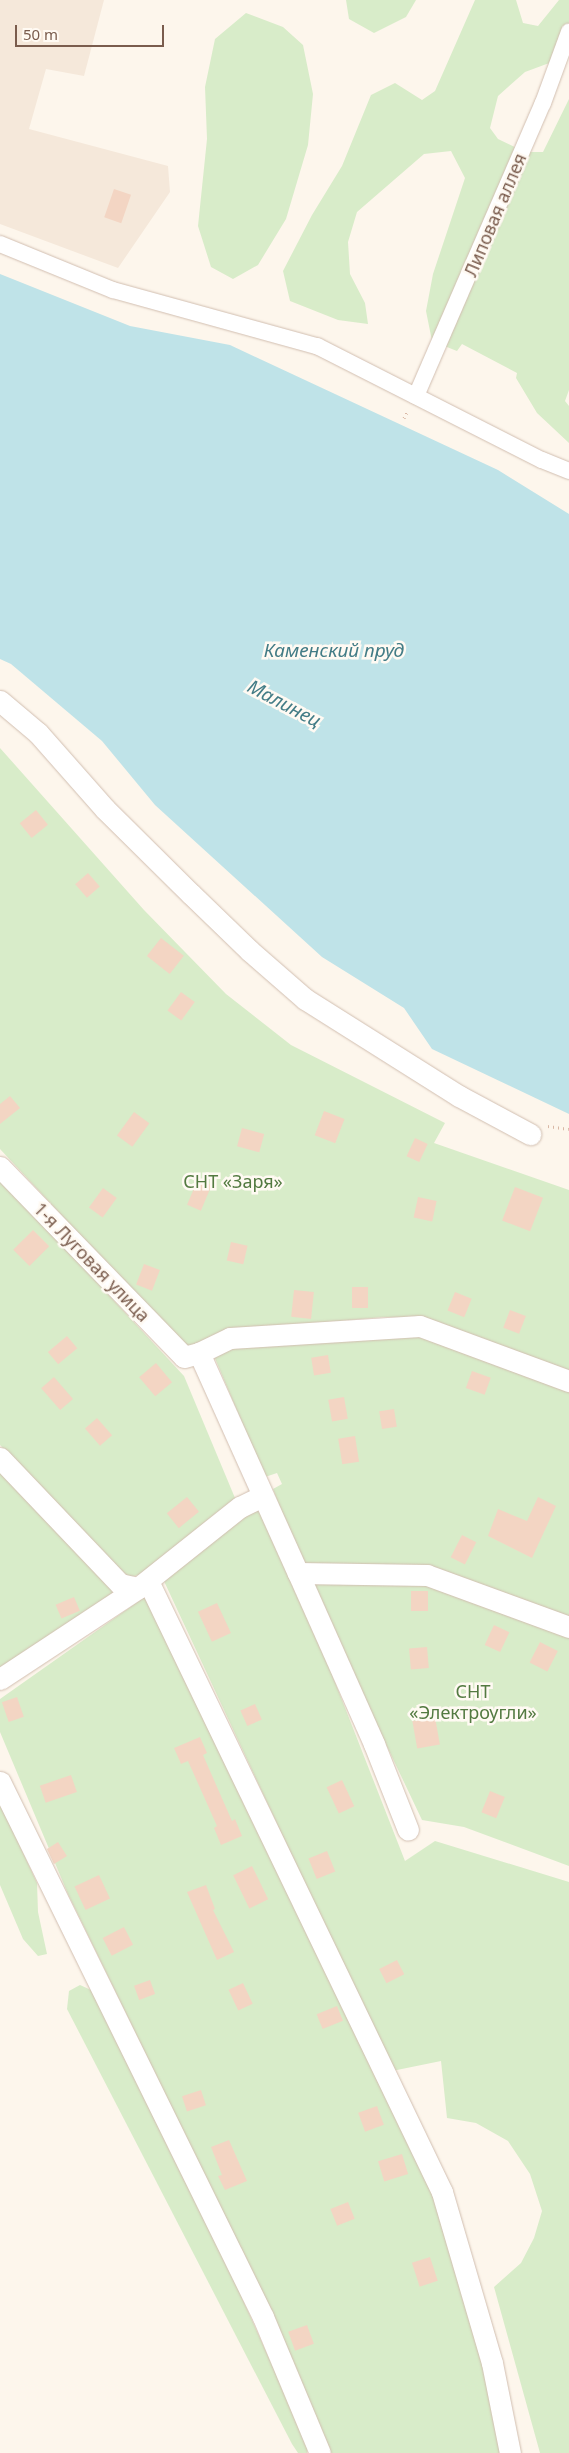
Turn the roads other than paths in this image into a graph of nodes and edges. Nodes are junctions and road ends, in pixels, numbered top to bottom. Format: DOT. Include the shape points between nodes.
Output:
graph roads {
  1 [pos="569,32"];
  2 [pos="0,244"];
  3 [pos="416,396"];
  4 [pos="569,471"];
  5 [pos="0,701"];
  6 [pos="536,1128"];
  7 [pos="0,1167"];
  8 [pos="191,1355"];
  9 [pos="569,1381"];
  10 [pos="0,1458"];
  11 [pos="263,1496"];
  12 [pos="298,1573"];
  13 [pos="143,1585"];
  14 [pos="569,1627"];
  15 [pos="0,1679"];
  16 [pos="0,1782"];
  17 [pos="408,1830"];
  18 [pos="320,2453"];
  19 [pos="510,2453"];
  1 -- 3 [label="street, Липовая аллея" via="543,103"];
  2 -- 3 [label="street" via="113,290 317,346"];
  3 -- 4 [label="street"];
  5 -- 6 [label="street" via="38,733 105,809 250,952 305,1000 459,1096"];
  7 -- 8 [label="street, 1-я Луговая улица"];
  8 -- 9 [label="street" via="230,1338 420,1326"];
  8 -- 11 [label="street, 1-я Луговая улица"];
  10 -- 13 [label="street" via="120,1584"];
  11 -- 12 [label="street, 1-я Луговая улица"];
  11 -- 13 [label="street" via="240,1507"];
  12 -- 14 [label="street" via="427,1575"];
  12 -- 17 [label="street, 1-я Луговая улица" via="374,1744"];
  13 -- 15 [label="street"];
  13 -- 19 [label="street" via="442,2192 492,2363"];
  16 -- 18 [label="street" via="263,2317"];
}
